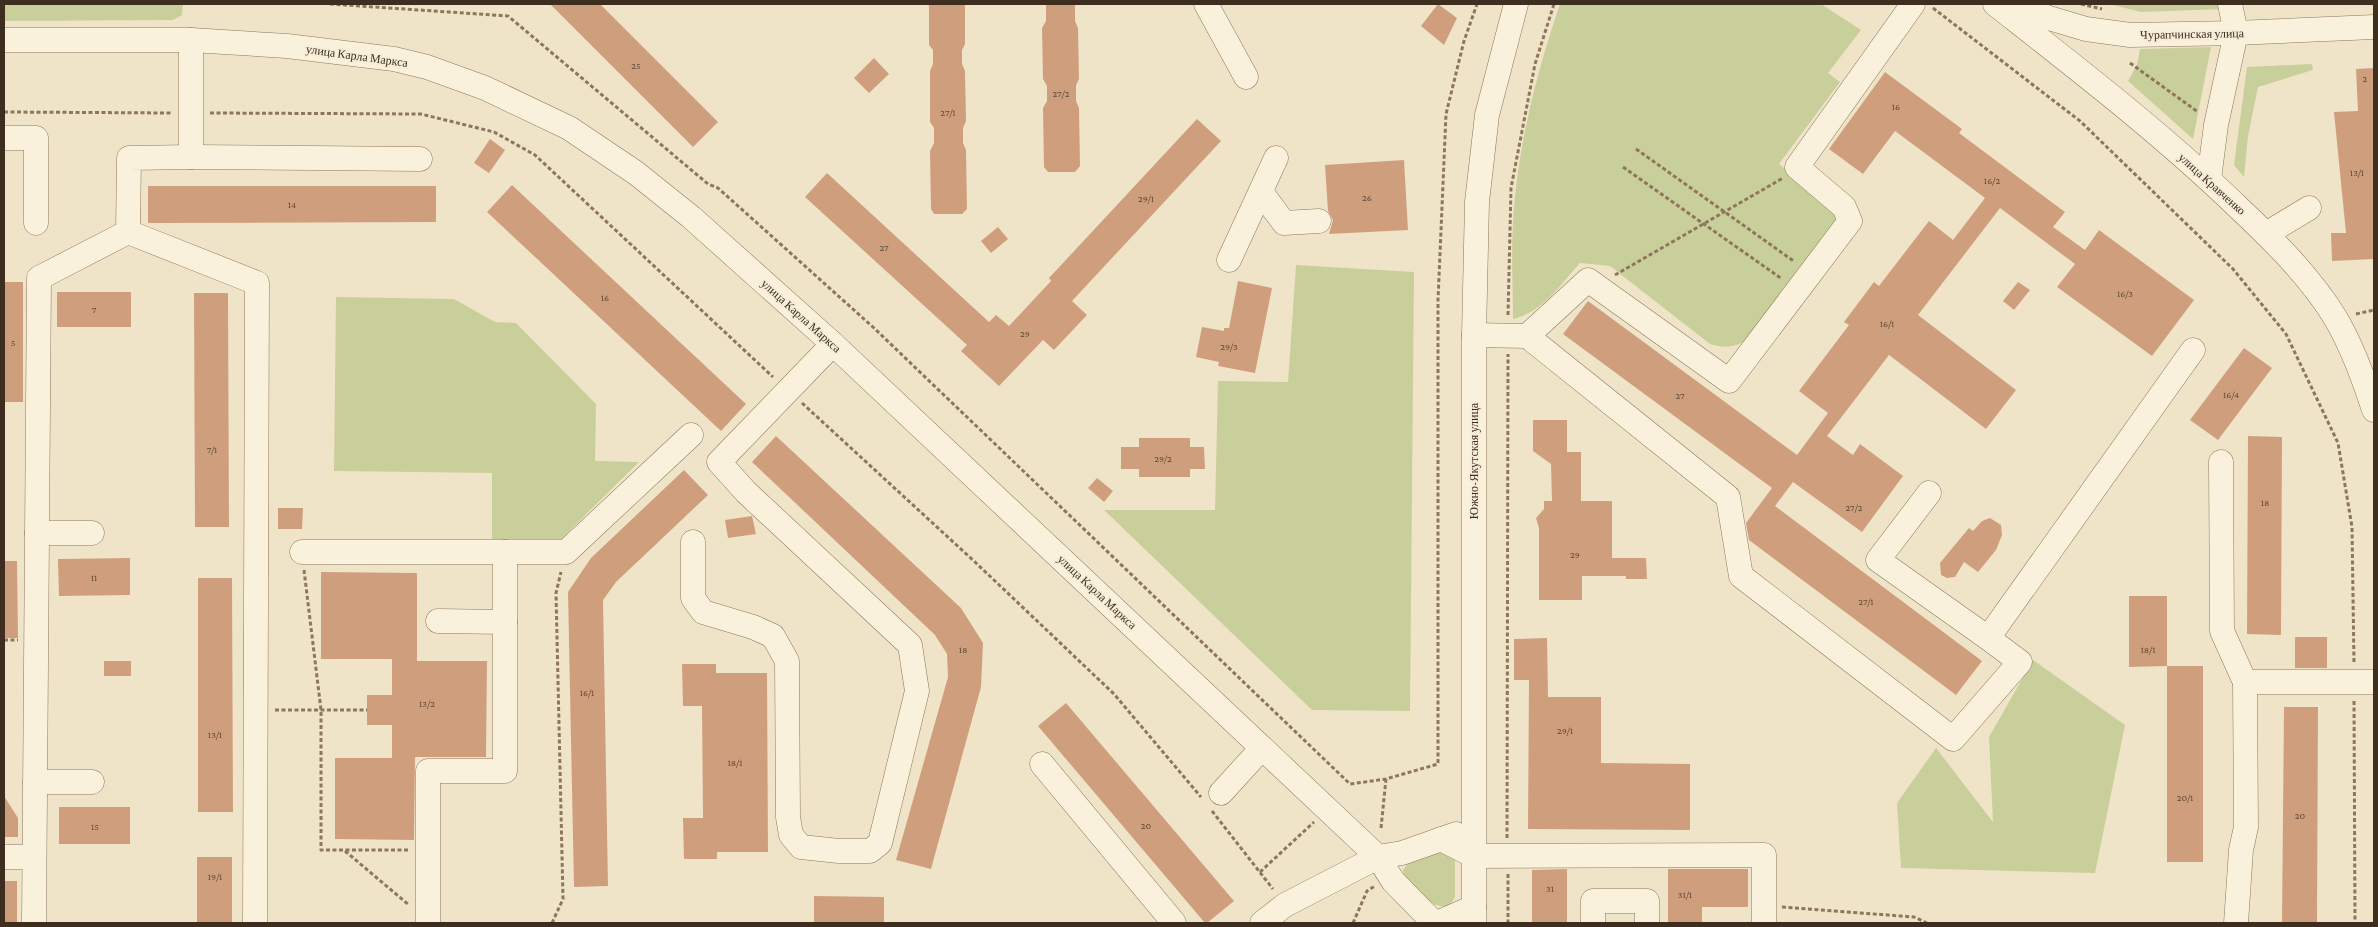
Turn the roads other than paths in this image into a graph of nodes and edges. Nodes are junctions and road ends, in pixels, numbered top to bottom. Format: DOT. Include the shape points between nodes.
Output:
graph roads {
  1 [pos="1206,4"];
  2 [pos="1516,4"];
  3 [pos="1913,4"];
  4 [pos="1995,4"];
  5 [pos="2015,4"];
  6 [pos="2230,4"];
  7 [pos="2374,26"];
  8 [pos="2236,33"];
  9 [pos="4,40"];
  10 [pos="191,40"];
  11 [pos="1246,77"];
  12 [pos="4,138"];
  13 [pos="191,157"];
  14 [pos="420,158"];
  15 [pos="1276,158"];
  16 [pos="2209,179"];
  17 [pos="1261,192"];
  18 [pos="2309,208"];
  19 [pos="1319,221"];
  20 [pos="36,223"];
  21 [pos="128,232"];
  22 [pos="2266,234"];
  23 [pos="1229,260"];
  24 [pos="1474,334"];
  25 [pos="1517,336"];
  26 [pos="832,344"];
  27 [pos="2194,350"];
  28 [pos="2374,410"];
  29 [pos="691,436"];
  30 [pos="2221,462"];
  31 [pos="1929,494"];
  32 [pos="37,533"];
  33 [pos="92,533"];
  34 [pos="693,542"];
  35 [pos="302,552"];
  36 [pos="505,552"];
  37 [pos="438,621"];
  38 [pos="505,622"];
  39 [pos="1988,638"];
  40 [pos="2245,682"];
  41 [pos="2364,682"];
  42 [pos="1262,748"];
  43 [pos="1042,764"];
  44 [pos="35,782"];
  45 [pos="92,782"];
  46 [pos="1210,799"];
  47 [pos="1474,828"];
  48 [pos="1441,839"];
  49 [pos="1474,856"];
  50 [pos="4,857"];
  51 [pos="34,857"];
  52 [pos="1378,857"];
  53 [pos="1764,914"];
  54 [pos="1474,915"];
  55 [pos="428,922"];
  56 [pos="34,923"];
  57 [pos="255,923"];
  58 [pos="1174,923"];
  59 [pos="1262,923"];
  60 [pos="1436,923"];
  61 [pos="1593,923"];
  62 [pos="1647,923"];
  63 [pos="2236,923"];
  1 -- 11 [label="street"];
  2 -- 24 [label="street, Южно-Якутская улица" via="1487,115 1477,202"];
  3 -- 25 [label="street" via="1797,167 1844,207 1850,222 1730,381 1588,280"];
  4 -- 16 [label="street, улица Кравченко" via="2108,93"];
  5 -- 8 [label="street, Чурапчинская улица" via="2086,29 2130,35"];
  6 -- 8 [label="street"];
  7 -- 8 [label="street, Чурапчинская улица"];
  8 -- 16 [label="street" via="2216,125"];
  9 -- 10 [label="street, улица Карла Маркса"];
  10 -- 13 [label="street"];
  10 -- 26 [label="street, улица Карла Маркса" via="287,46 394,59 427,67 493,92 569,128 636,173 691,217"];
  12 -- 20 [label="street" via="36,138"];
  13 -- 14 [label="street"];
  13 -- 21 [label="street" via="129,158"];
  15 -- 17 [label="street"];
  16 -- 22 [label="street, улица Кравченко"];
  17 -- 19 [label="street" via="1284,223"];
  17 -- 23 [label="street"];
  18 -- 22 [label="street"];
  21 -- 32 [label="street" via="39,278"];
  21 -- 57 [label="street" via="257,283"];
  22 -- 28 [label="street, улица Кравченко" via="2336,320 2360,370"];
  24 -- 25 [label="street"];
  24 -- 47 [label="street, Южно-Якутская улица"];
  25 -- 39 [label="street" via="1728,497 1741,576 1953,739 2020,662"];
  26 -- 34 [label="street" via="719,462 746,492 910,645 917,691 880,843 870,851 801,847 791,835 788,817 787,661 773,636 702,612 693,598"];
  26 -- 42 [label="street, улица Карла Маркса"];
  27 -- 39 [label="street"];
  29 -- 36 [label="street" via="566,552"];
  30 -- 40 [label="street" via="2222,631"];
  31 -- 39 [label="street" via="1878,560"];
  32 -- 33 [label="street"];
  32 -- 44 [label="street"];
  35 -- 36 [label="street"];
  36 -- 38 [label="street"];
  37 -- 38 [label="street"];
  38 -- 55 [label="street" via="505,771 428,771"];
  40 -- 41 [label="street"];
  40 -- 63 [label="street" via="2246,827 2241,850"];
  42 -- 46 [label="street"];
  42 -- 52 [label="street, улица Карла Маркса"];
  43 -- 58 [label="street"];
  44 -- 45 [label="street"];
  44 -- 51 [label="street"];
  47 -- 48 [label="street"];
  47 -- 49 [label="street, Южно-Якутская улица"];
  48 -- 49 [label="street"];
  48 -- 52 [label="street" via="1402,853"];
  49 -- 53 [label="street" via="1764,854"];
  49 -- 54 [label="street, Южно-Якутская улица"];
  50 -- 51 [label="street"];
  51 -- 56 [label="street"];
  52 -- 59 [label="street" via="1285,905"];
  52 -- 60 [label="street, улица Карла Маркса" via="1393,881"];
  54 -- 60 [label="street"];
  61 -- 62 [label="street" via="1593,901 1647,901"];
}
